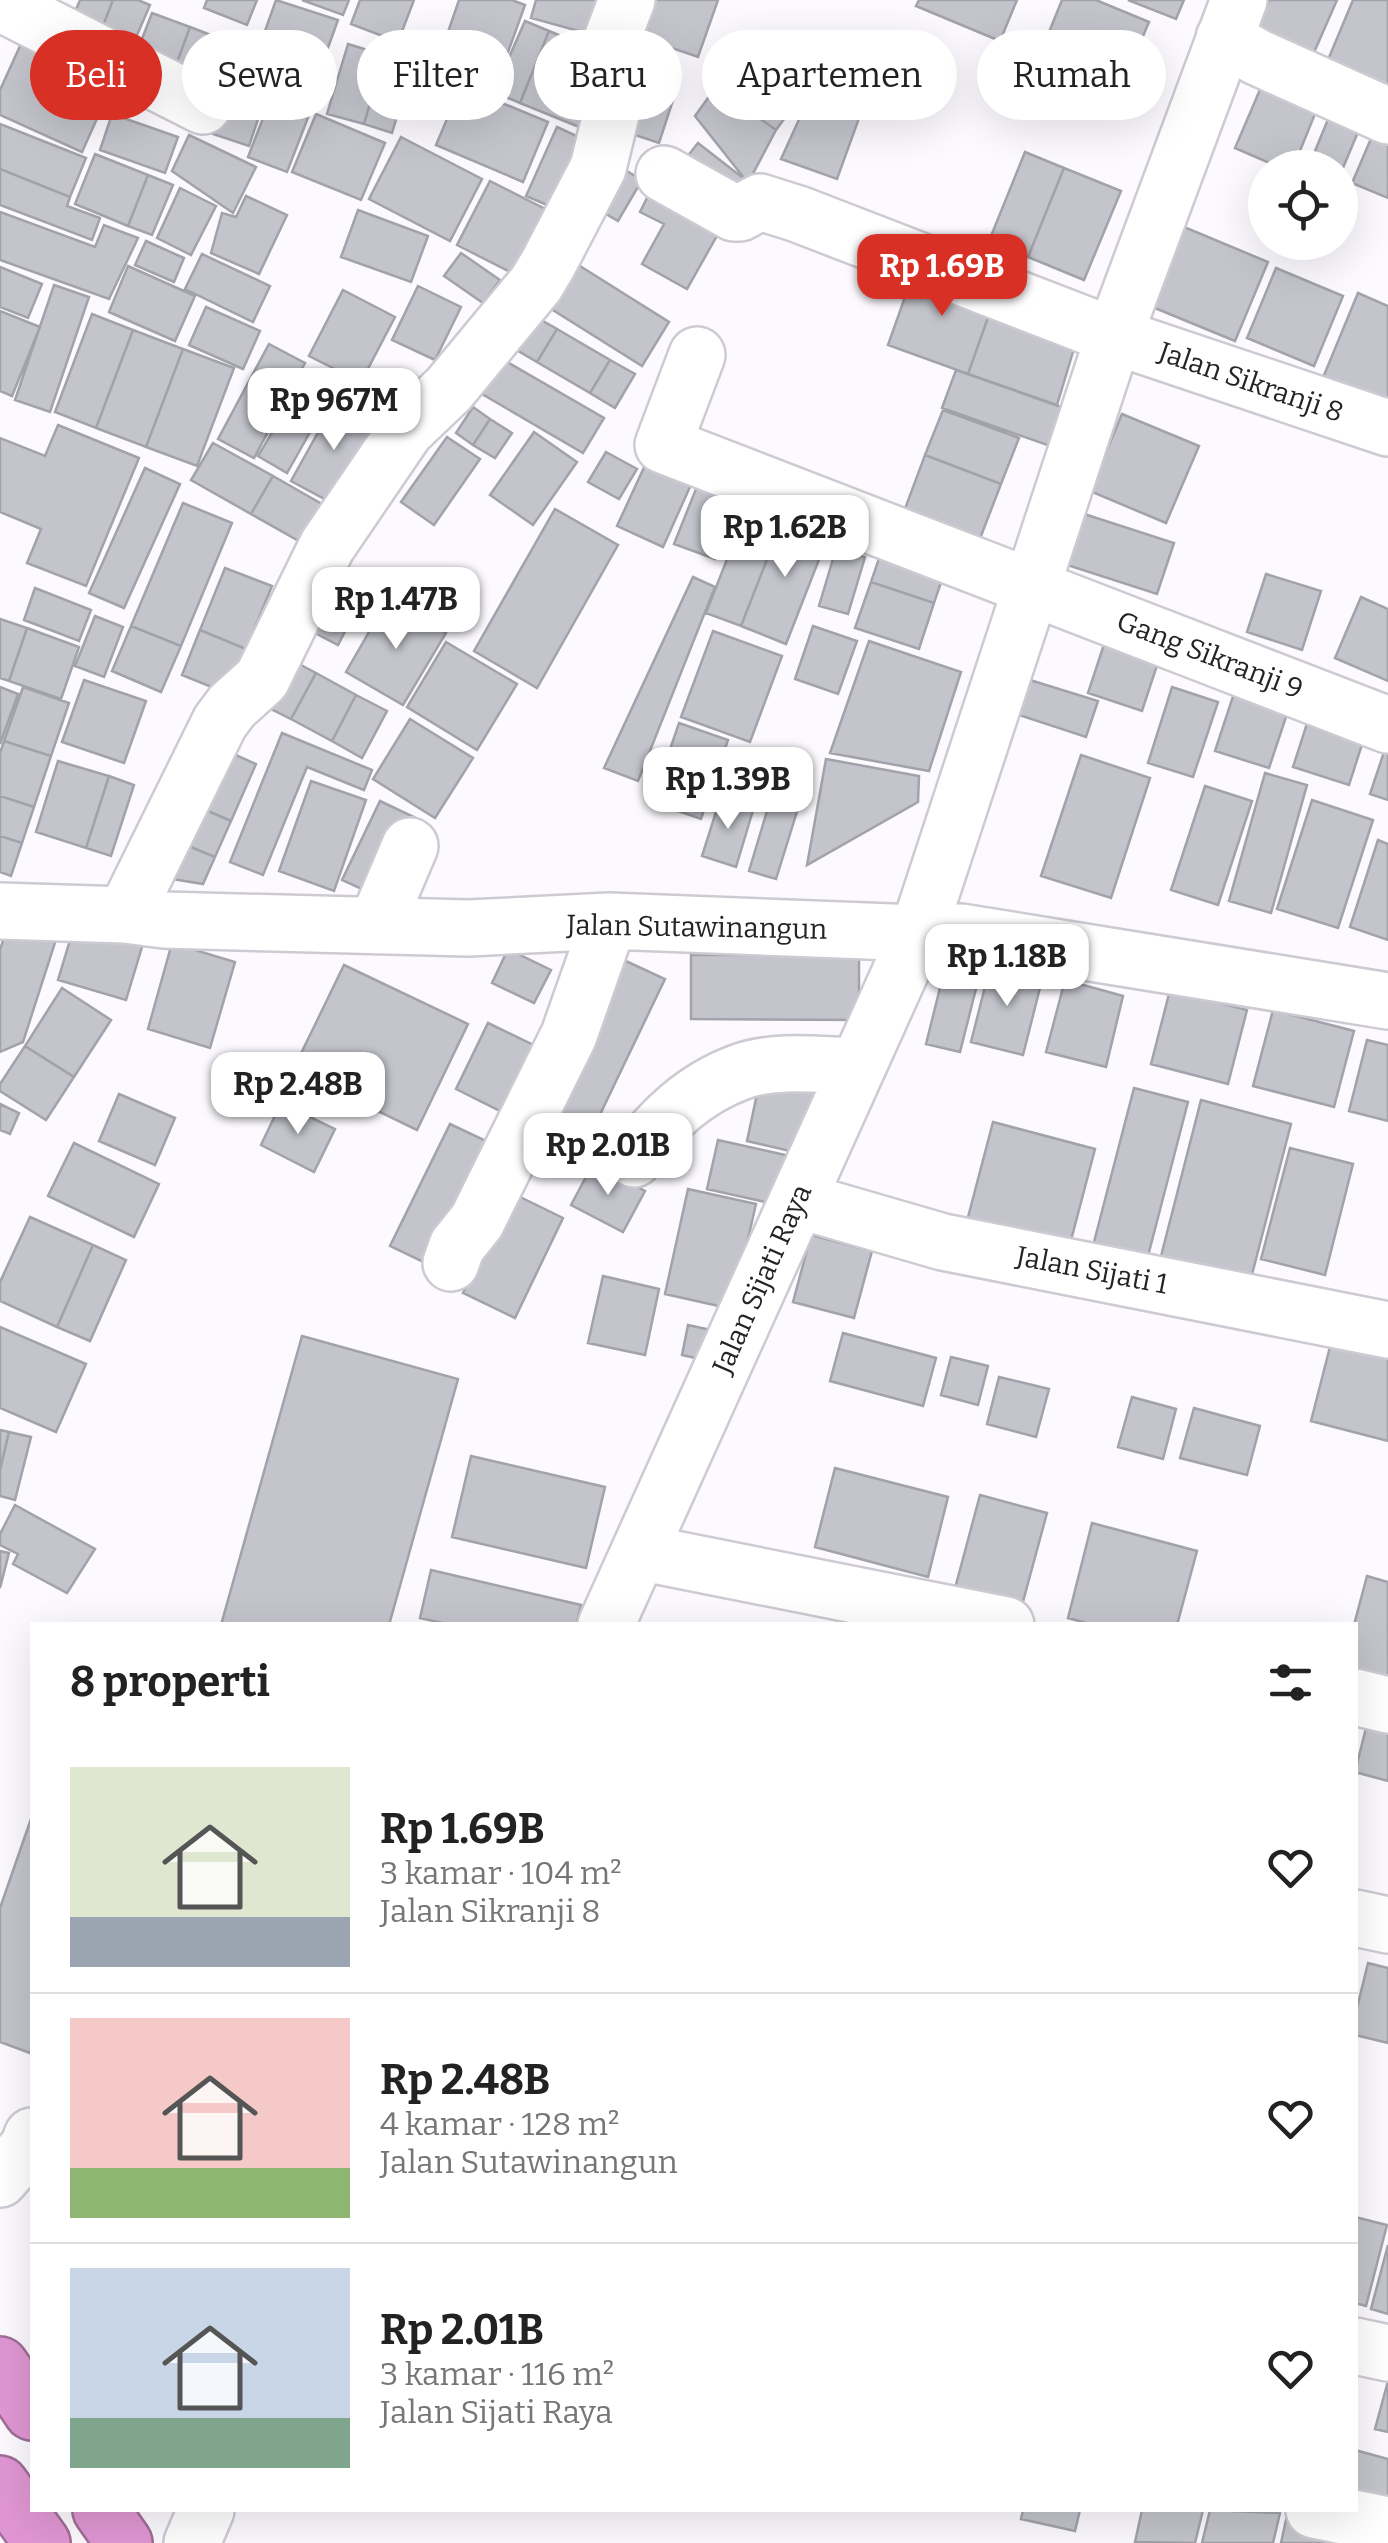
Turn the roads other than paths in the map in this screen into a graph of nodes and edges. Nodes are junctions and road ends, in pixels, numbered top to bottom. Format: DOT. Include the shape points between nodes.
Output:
graph roads {
  1 [pos="627,0"];
  2 [pos="4,6"];
  3 [pos="1232,19"];
  4 [pos="182,95"];
  5 [pos="1388,116"];
  6 [pos="664,174"];
  7 [pos="1114,336"];
  8 [pos="697,355"];
  9 [pos="1388,428"];
  10 [pos="1032,585"];
  11 [pos="1388,724"];
  12 [pos="410,846"];
  13 [pos="0,910"];
  14 [pos="125,915"];
  15 [pos="609,922"];
  16 [pos="376,926"];
  17 [pos="918,933"];
  18 [pos="1388,1000"];
  19 [pos="856,1066"];
  20 [pos="634,1159"];
  21 [pos="798,1200"];
  22 [pos="451,1263"];
  23 [pos="1388,1330"];
  24 [pos="639,1552"];
  25 [pos="607,1622"];
  26 [pos="991,1622"];
  27 [pos="1358,1699"];
  28 [pos="1388,1705"];
  29 [pos="1358,1919"];
  30 [pos="1388,1925"];
  31 [pos="30,2142"];
  32 [pos="0,2179"];
  33 [pos="1358,2347"];
  34 [pos="1388,2353"];
  35 [pos="0,2365"];
  36 [pos="30,2409"];
  37 [pos="0,2484"];
  38 [pos="102,2512"];
  39 [pos="205,2512"];
  40 [pos="1324,2512"];
  41 [pos="1388,2525"];
  42 [pos="42,2543"];
  43 [pos="124,2543"];
  44 [pos="192,2543"];
  1 -- 14 [label="street" via="609,46 616,94 598,168 548,264 449,389 406,430 327,546 262,680 220,722"];
  2 -- 4 [label="street"];
  3 -- 5 [label="street" via="1257,57"];
  3 -- 7 [label="street, Jalan Sijati Raya"];
  6 -- 7 [label="street, Jalan Sikranji 8" via="734,213 760,202 798,214"];
  7 -- 9 [label="street, Jalan Sikranji 8"];
  7 -- 10 [label="street, Jalan Sijati Raya"];
  8 -- 10 [label="street, Gang Sikranji 9" via="663,445"];
  10 -- 11 [label="street, Gang Sikranji 9"];
  10 -- 17 [label="street, Jalan Sijati Raya"];
  12 -- 16 [label="street"];
  13 -- 14 [label="street, Jalan Sutawinangun"];
  14 -- 16 [label="street, Jalan Sutawinangun"];
  15 -- 16 [label="street, Jalan Sutawinangun"];
  15 -- 17 [label="street, Jalan Sutawinangun"];
  15 -- 22 [label="street" via="569,1034"];
  17 -- 18 [label="street, Jalan Sutawinangun" via="961,932"];
  17 -- 19 [label="street, Jalan Sijati Raya"];
  19 -- 20 [label="street" via="742,1071 697,1094 652,1132"];
  19 -- 21 [label="street, Jalan Sijati Raya"];
  21 -- 23 [label="street, Jalan Sijati 1" via="943,1242"];
  21 -- 24 [label="street, Jalan Sijati Raya"];
  24 -- 25 [label="street, Jalan Sijati Raya"];
  24 -- 26 [label="street"];
  27 -- 28 [label="street"];
  29 -- 30 [label="street"];
  31 -- 32 [label="street"];
  33 -- 34 [label="street"];
  35 -- 36 [label="highway"];
  37 -- 42 [label="highway"];
  38 -- 43 [label="highway"];
  39 -- 44 [label="street"];
  40 -- 41 [label="street"];
}
